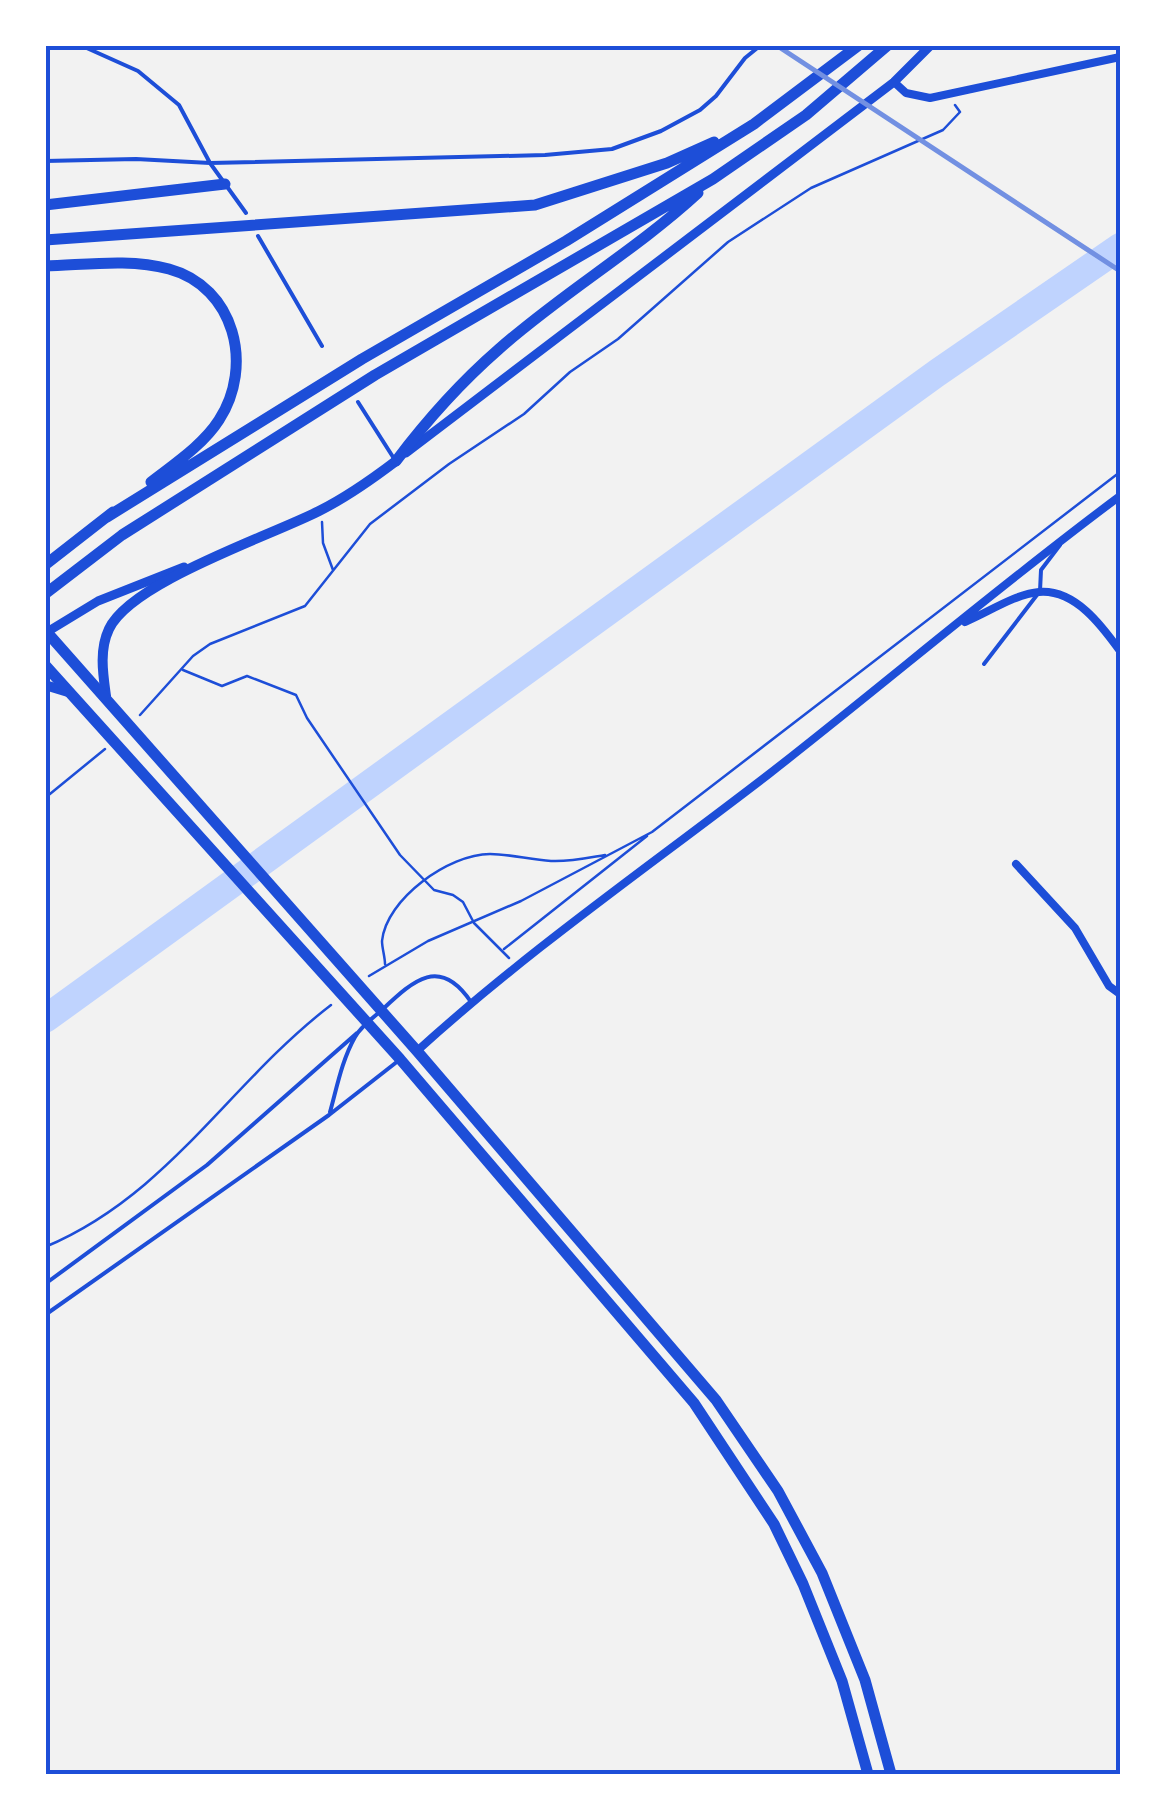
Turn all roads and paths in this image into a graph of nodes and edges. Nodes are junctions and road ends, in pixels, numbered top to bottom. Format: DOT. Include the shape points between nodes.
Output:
graph roads {
  1 [pos="80,45"];
  2 [pos="761,45"];
  3 [pos="858,45"];
  4 [pos="888,45"];
  5 [pos="931,45"];
  6 [pos="1120,57"];
  7 [pos="894,82"];
  8 [pos="949,95"];
  9 [pos="754,124"];
  10 [pos="45,161"];
  11 [pos="210,163"];
  12 [pos="713,179"];
  13 [pos="225,184"];
  14 [pos="45,205"];
  15 [pos="246,214"];
  16 [pos="258,236"];
  17 [pos="45,240"];
  18 [pos="45,266"];
  19 [pos="322,346"];
  20 [pos="358,402"];
  21 [pos="396,461"];
  22 [pos="1120,472"];
  23 [pos="1120,496"];
  24 [pos="322,510"];
  25 [pos="107,517"];
  26 [pos="1069,534"];
  27 [pos="222,554"];
  28 [pos="45,565"];
  29 [pos="333,570"];
  30 [pos="1040,591"];
  31 [pos="45,594"];
  32 [pos="953,628"];
  33 [pos="46,632"];
  34 [pos="1120,652"];
  35 [pos="984,664"];
  36 [pos="45,665"];
  37 [pos="181,669"];
  38 [pos="45,685"];
  39 [pos="70,692"];
  40 [pos="109,700"];
  41 [pos="141,714"];
  42 [pos="104,750"];
  43 [pos="45,798"];
  44 [pos="652,832"];
  45 [pos="611,854"];
  46 [pos="1016,864"];
  47 [pos="422,881"];
  48 [pos="474,923"];
  49 [pos="386,964"];
  50 [pos="370,975"];
  51 [pos="1120,994"];
  52 [pos="341,997"];
  53 [pos="471,1002"];
  54 [pos="357,1033"];
  55 [pos="414,1048"];
  56 [pos="397,1056"];
  57 [pos="329,1115"];
  58 [pos="45,1248"];
  59 [pos="45,1284"];
  60 [pos="45,1315"];
  61 [pos="868,1774"];
  62 [pos="891,1774"];
  1 -- 11 [label="lane" via="138,72 178,105"];
  2 -- 11 [label="lane" via="700,110 612,149"];
  3 -- 9 [label="main road"];
  4 -- 12 [label="main road" via="806,115"];
  5 -- 7 [label="street"];
  6 -- 8 [label="street"];
  7 -- 8 [label="street" via="918,96"];
  7 -- 21 [label="street"];
  8 -- 29 [label="path" via="960,112 944,130 812,188 728,242 618,340 370,524"];
  9 -- 17 [label="main road" via="667,163 536,204"];
  9 -- 25 [label="main road"];
  10 -- 11 [label="lane"];
  11 -- 13 [label="lane"];
  12 -- 21 [label="main road" via="656,232 502,346 437,407"];
  12 -- 31 [label="main road" via="375,376 122,535"];
  13 -- 14 [label="main road"];
  13 -- 15 [label="lane"];
  16 -- 19 [label="lane"];
  18 -- 25 [label="main road" via="171,269 212,296 236,340 234,381 210,433"];
  20 -- 21 [label="lane"];
  21 -- 24 [label="main road"];
  22 -- 44 [label="path"];
  23 -- 26 [label="street"];
  24 -- 27 [label="main road"];
  24 -- 29 [label="path"];
  25 -- 28 [label="main road"];
  26 -- 30 [label="lane" via="1041,570"];
  26 -- 32 [label="street"];
  27 -- 33 [label="street" via="128,587"];
  27 -- 40 [label="main road" via="128,603 110,626 102,648"];
  29 -- 37 [label="path" via="305,606 210,644"];
  30 -- 32 [label="street"];
  30 -- 34 [label="street" via="1088,611"];
  30 -- 35 [label="lane"];
  32 -- 53 [label="street"];
  33 -- 40 [label="main road"];
  36 -- 39 [label="main road"];
  37 -- 41 [label="path"];
  37 -- 47 [label="path" via="222,686 247,676 296,695"];
  38 -- 39 [label="main road"];
  39 -- 56 [label="main road"];
  40 -- 55 [label="main road"];
  42 -- 43 [label="path"];
  44 -- 45 [label="path"];
  44 -- 48 [label="path" via="502,950"];
  45 -- 47 [label="path" via="551,861 486,854"];
  45 -- 48 [label="path"];
  46 -- 51 [label="street" via="1075,928"];
  47 -- 48 [label="path" via="462,902"];
  47 -- 49 [label="path" via="390,920 382,941"];
  48 -- 49 [label="path"];
  49 -- 50 [label="path"];
  52 -- 58 [label="path" via="257,1072 151,1183"];
  53 -- 54 [label="lane" via="456,981 426,977"];
  53 -- 55 [label="street"];
  54 -- 57 [label="lane"];
  54 -- 59 [label="lane" via="206,1165"];
  55 -- 62 [label="main road" via="670,1344 778,1491 837,1606"];
  56 -- 57 [label="lane"];
  56 -- 61 [label="main road" via="645,1343 728,1450 803,1584 842,1681"];
  57 -- 60 [label="lane"];
}
